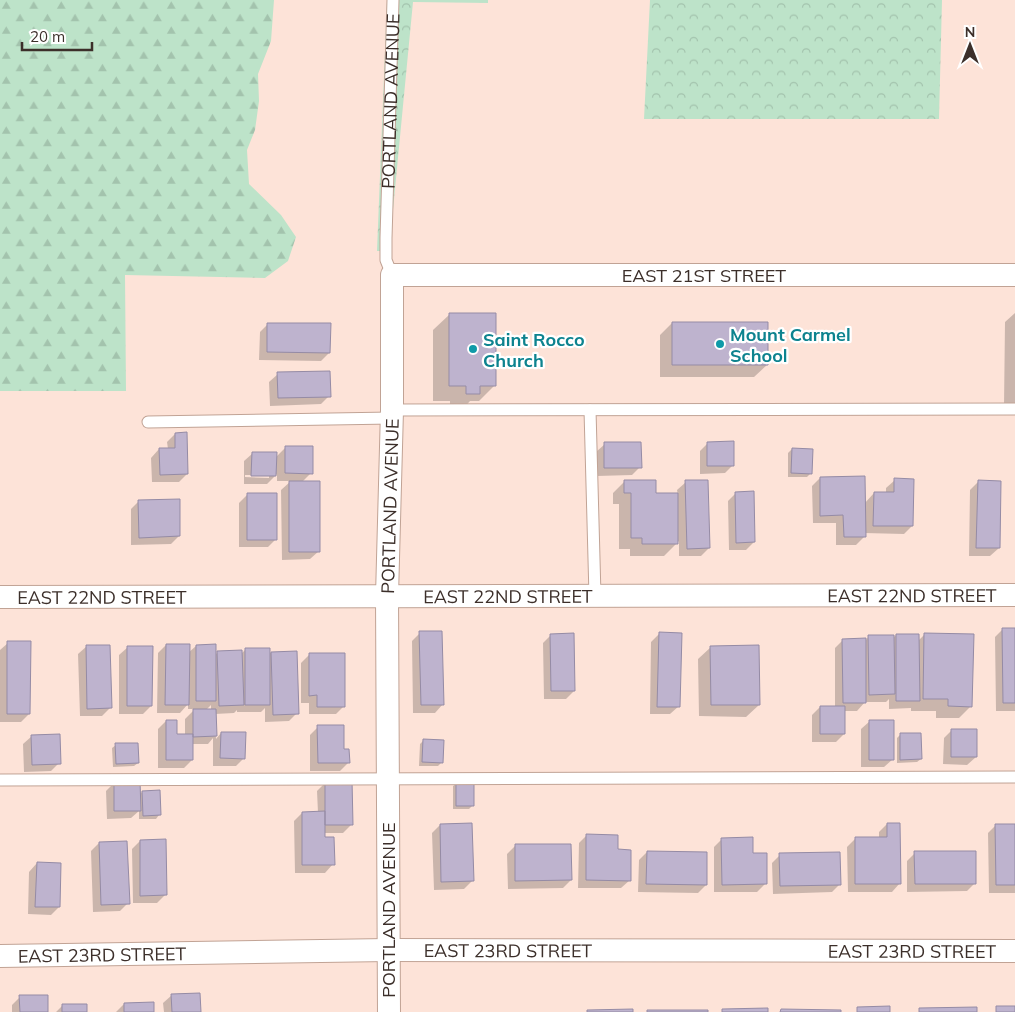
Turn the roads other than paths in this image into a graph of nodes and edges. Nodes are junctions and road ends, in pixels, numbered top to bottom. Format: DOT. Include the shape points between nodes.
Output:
graph roads {
  1 [pos="393,0"];
  2 [pos="392,275"];
  3 [pos="1015,275"];
  4 [pos="1015,408"];
  5 [pos="590,410"];
  6 [pos="392,414"];
  7 [pos="148,422"];
  8 [pos="386,596"];
  9 [pos="595,596"];
  10 [pos="1015,596"];
  11 [pos="0,597"];
  12 [pos="1015,777"];
  13 [pos="387,779"];
  14 [pos="0,780"];
  15 [pos="388,950"];
  16 [pos="1015,951"];
  17 [pos="0,956"];
  18 [pos="389,1012"];
  1 -- 2 [label="lane, PORTLAND AVENUE" via="386,238 386,260"];
  2 -- 3 [label="street, EAST 21ST STREET"];
  2 -- 6 [label="street, PORTLAND AVENUE"];
  4 -- 5 [label="lane"];
  5 -- 6 [label="lane"];
  5 -- 9 [label="lane"];
  6 -- 7 [label="lane"];
  6 -- 8 [label="street, PORTLAND AVENUE"];
  8 -- 9 [label="street, EAST 22ND STREET"];
  8 -- 11 [label="street, EAST 22ND STREET"];
  8 -- 13 [label="street, PORTLAND AVENUE"];
  9 -- 10 [label="street, EAST 22ND STREET"];
  12 -- 13 [label="lane"];
  13 -- 14 [label="lane"];
  13 -- 15 [label="street, PORTLAND AVENUE"];
  15 -- 16 [label="street, EAST 23RD STREET"];
  15 -- 17 [label="street, EAST 23RD STREET"];
  15 -- 18 [label="street, PORTLAND AVENUE"];
}
